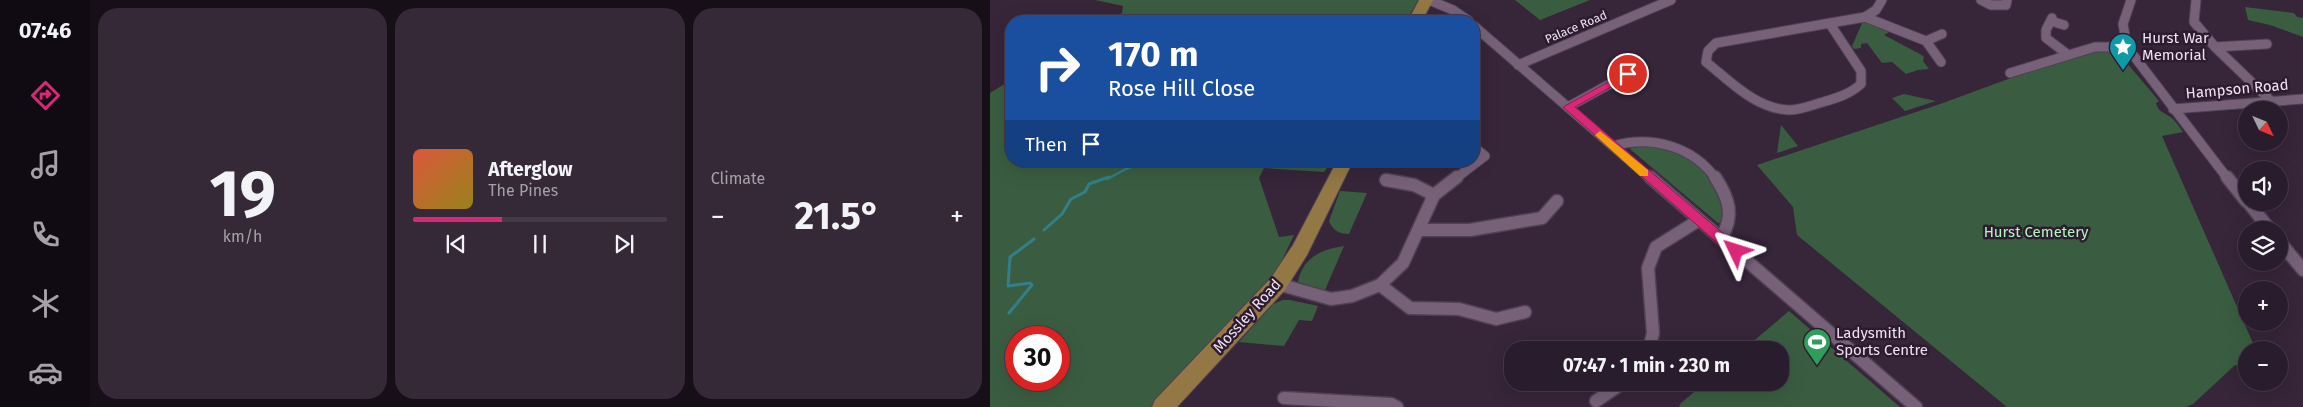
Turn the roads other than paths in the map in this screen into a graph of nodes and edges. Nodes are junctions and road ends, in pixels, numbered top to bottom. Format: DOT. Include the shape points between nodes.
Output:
graph roads {
  1 [pos="1427,0"];
  2 [pos="1671,0"];
  3 [pos="1882,0"];
  4 [pos="1981,0"];
  5 [pos="2007,0"];
  6 [pos="2131,0"];
  7 [pos="2196,0"];
  8 [pos="1418,15"];
  9 [pos="1460,15"];
  10 [pos="1865,17"];
  11 [pos="1830,24"];
  12 [pos="2064,25"];
  13 [pos="1480,31"];
  14 [pos="1942,34"];
  15 [pos="1926,41"];
  16 [pos="2268,44"];
  17 [pos="2127,47"];
  18 [pos="2215,47"];
  19 [pos="2067,54"];
  20 [pos="1941,62"];
  21 [pos="1518,65"];
  22 [pos="2010,73"];
  23 [pos="1628,74"];
  24 [pos="2302,100"];
  25 [pos="2271,101"];
  26 [pos="2238,104"];
  27 [pos="1568,107"];
  28 [pos="2173,109"];
  29 [pos="1613,146"];
  30 [pos="1480,152"];
  31 [pos="1480,160"];
  32 [pos="1342,167"];
  33 [pos="1471,167"];
  34 [pos="1386,180"];
  35 [pos="2238,191"];
  36 [pos="1434,195"];
  37 [pos="1557,201"];
  38 [pos="2254,211"];
  39 [pos="1699,220"];
  40 [pos="2263,221"];
  41 [pos="1419,230"];
  42 [pos="1720,238"];
  43 [pos="2288,252"];
  44 [pos="2303,270"];
  45 [pos="1278,284"];
  46 [pos="1380,285"];
  47 [pos="1525,312"];
  48 [pos="1651,341"];
  49 [pos="1611,391"];
  50 [pos="1284,398"];
  51 [pos="1596,401"];
  52 [pos="1172,404"];
  53 [pos="1397,407"];
  54 [pos="1916,407"];
  1 -- 8 [label="main road"];
  1 -- 9 [label="street"];
  2 -- 21 [label="street, Palace Road"];
  3 -- 10 [label="street" via="1876,10"];
  4 -- 5 [label="street" via="1991,5 2006,5"];
  6 -- 17 [label="street" via="2122,22"];
  7 -- 18 [label="street" via="2194,22"];
  10 -- 11 [label="street"];
  10 -- 15 [label="street"];
  11 -- 11 [label="street" via="1861,71 1861,84 1847,94 1798,109 1771,106 1744,91 1706,62 1705,54 1716,42"];
  12 -- 19 [label="street" via="2052,19 2046,38"];
  13 -- 21 [label="street"];
  14 -- 15 [label="street"];
  15 -- 20 [label="street"];
  16 -- 18 [label="street"];
  17 -- 19 [label="street" via="2095,47"];
  17 -- 28 [label="street"];
  18 -- 25 [label="street"];
  19 -- 22 [label="street"];
  21 -- 27 [label="street"];
  23 -- 27 [label="street"];
  24 -- 25 [label="street, Hampson Road"];
  26 -- 28 [label="street, Hampson Road"];
  27 -- 29 [label="street"];
  28 -- 35 [label="street"];
  29 -- 39 [label="street"];
  29 -- 42 [label="street" via="1648,141 1685,152 1700,161 1718,183 1730,207 1731,218"];
  30 -- 31 [label="street" via="1485,156"];
  32 -- 45 [label="main road, Mossley Road" via="1300,250"];
  33 -- 36 [label="street"];
  34 -- 36 [label="street" via="1414,185"];
  36 -- 41 [label="street"];
  37 -- 41 [label="street" via="1542,218 1470,230"];
  38 -- 40 [label="street"];
  39 -- 42 [label="street"];
  39 -- 48 [label="street" via="1656,247 1648,268"];
  41 -- 46 [label="street" via="1403,264"];
  42 -- 54 [label="street"];
  43 -- 44 [label="street"];
  45 -- 46 [label="street" via="1331,299 1352,296"];
  45 -- 52 [label="main road, Mossley Road"];
  46 -- 47 [label="street" via="1410,308 1459,308 1496,319"];
  49 -- 51 [label="street"];
  50 -- 53 [label="street" via="1391,404"];
}
